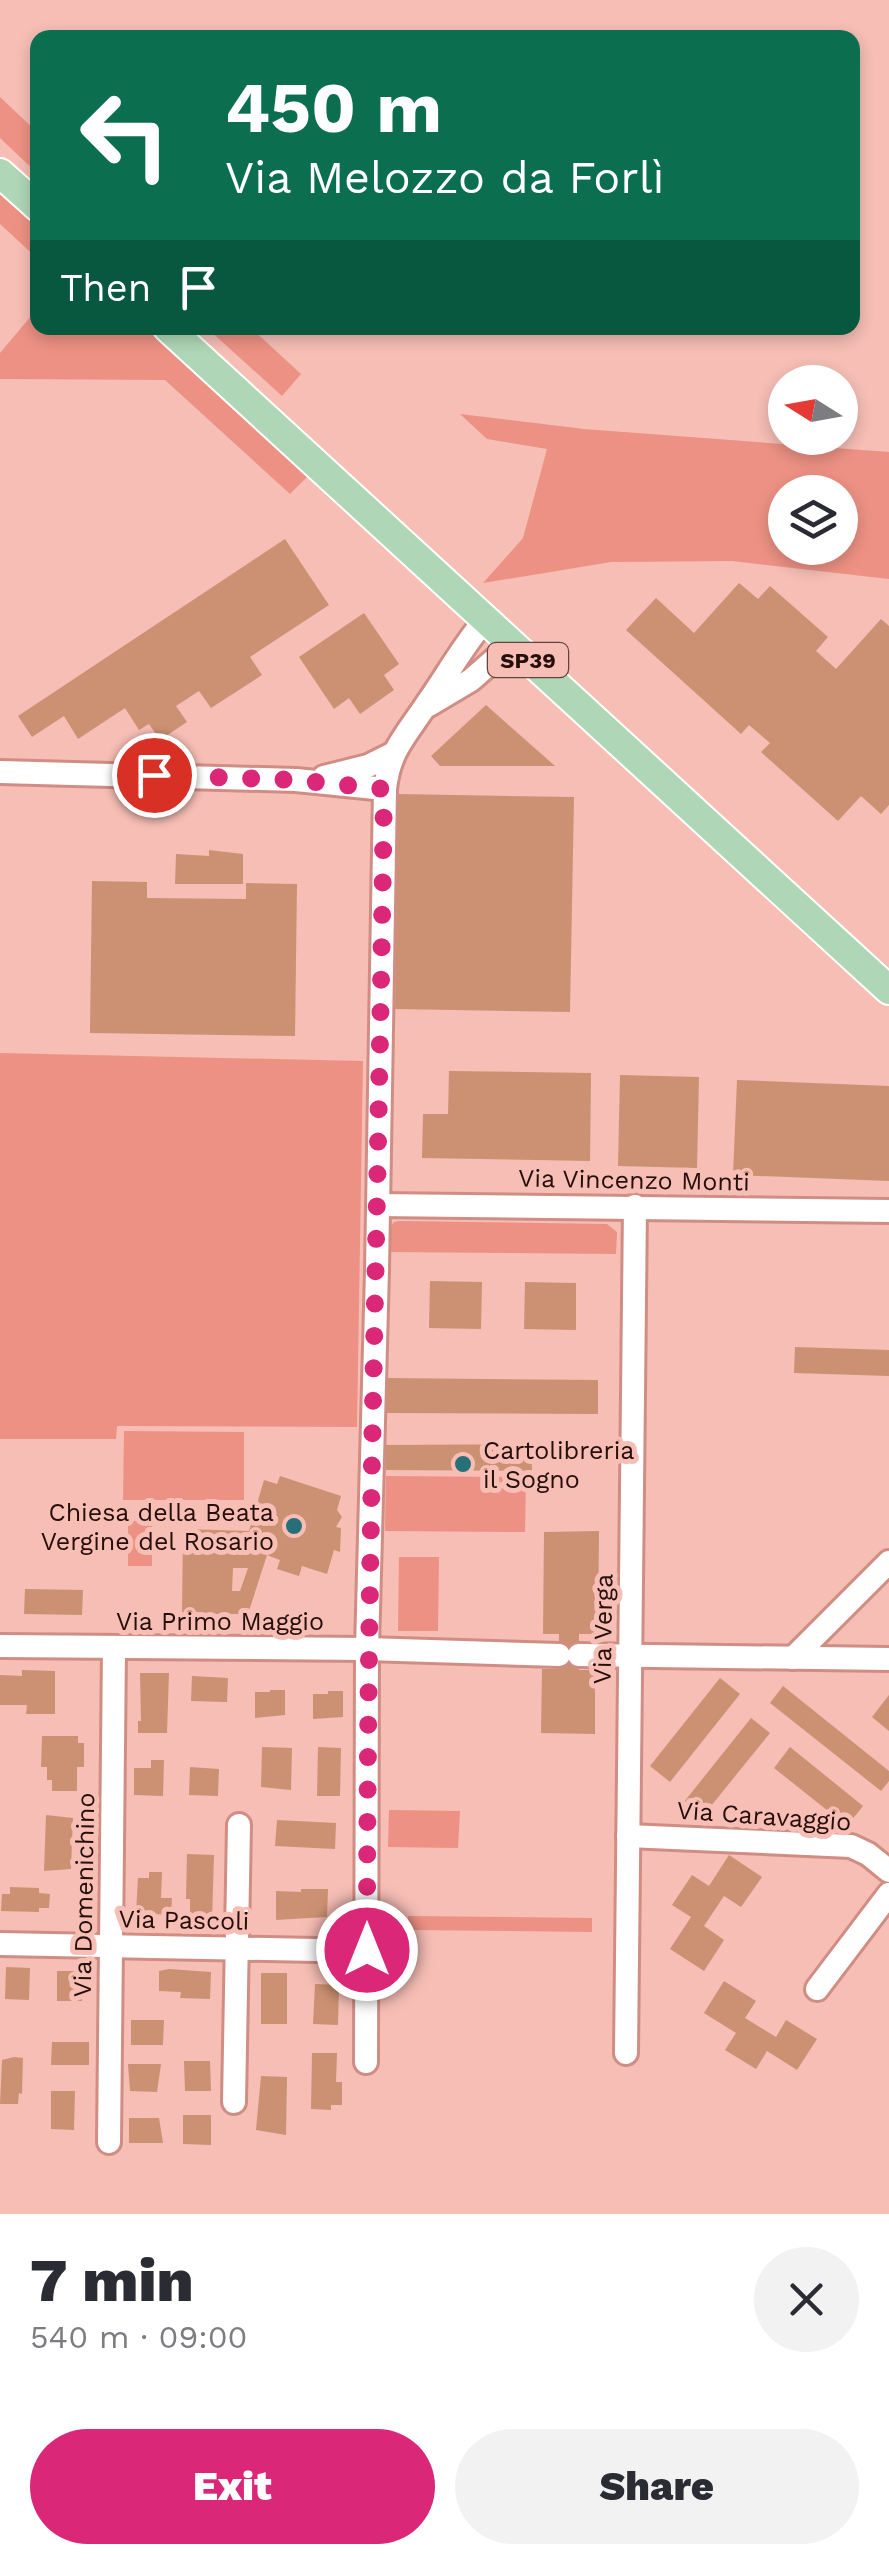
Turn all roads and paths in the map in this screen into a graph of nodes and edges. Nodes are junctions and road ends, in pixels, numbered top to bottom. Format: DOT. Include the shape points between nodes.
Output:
graph roads {
  1 [pos="0,172"];
  2 [pos="30,200"];
  3 [pos="176,335"];
  4 [pos="485,620"];
  5 [pos="511,645"];
  6 [pos="426,706"];
  7 [pos="394,753"];
  8 [pos="0,772"];
  9 [pos="296,780"];
  10 [pos="384,789"];
  11 [pos="889,990"];
  12 [pos="378,1204"];
  13 [pos="635,1206"];
  14 [pos="889,1211"];
  15 [pos="889,1562"];
  16 [pos="0,1646"];
  17 [pos="114,1648"];
  18 [pos="367,1648"];
  19 [pos="630,1656"];
  20 [pos="793,1658"];
  21 [pos="889,1659"];
  22 [pos="239,1825"];
  23 [pos="628,1836"];
  24 [pos="889,1871"];
  25 [pos="889,1894"];
  26 [pos="0,1944"];
  27 [pos="111,1947"];
  28 [pos="238,1949"];
  29 [pos="367,1950"];
  30 [pos="818,1989"];
  31 [pos="626,2053"];
  32 [pos="366,2062"];
  33 [pos="234,2102"];
  34 [pos="109,2142"];
  1 -- 2 [label="main road"];
  3 -- 4 [label="main road, SP39"];
  4 -- 5 [label="main road, SP39"];
  4 -- 6 [label="street"];
  5 -- 6 [label="street" via="471,680"];
  5 -- 11 [label="main road, SP39"];
  6 -- 7 [label="street"];
  7 -- 9 [label="street" via="368,766"];
  7 -- 10 [label="street"];
  8 -- 9 [label="street"];
  9 -- 10 [label="street"];
  10 -- 12 [label="street"];
  12 -- 13 [label="street, Via Vincenzo Monti"];
  12 -- 18 [label="street"];
  13 -- 14 [label="street, Via Vincenzo Monti"];
  13 -- 19 [label="street, Via Verga"];
  15 -- 20 [label="street"];
  16 -- 17 [label="street, Via Primo Maggio"];
  17 -- 18 [label="street, Via Primo Maggio"];
  17 -- 27 [label="street, Via Domenichino"];
  18 -- 19 [label="street, Via Primo Maggio"];
  18 -- 29 [label="street"];
  19 -- 20 [label="street, Via Primo Maggio"];
  19 -- 23 [label="street, Via Verga"];
  20 -- 21 [label="street, Via Primo Maggio"];
  22 -- 28 [label="street"];
  23 -- 24 [label="street, Via Caravaggio" via="851,1846"];
  23 -- 31 [label="street, Via Verga"];
  25 -- 30 [label="street"];
  26 -- 27 [label="street, Via Pascoli"];
  27 -- 28 [label="street, Via Pascoli"];
  27 -- 34 [label="street, Via Domenichino"];
  28 -- 29 [label="street, Via Pascoli"];
  28 -- 33 [label="street"];
  29 -- 32 [label="street"];
}
